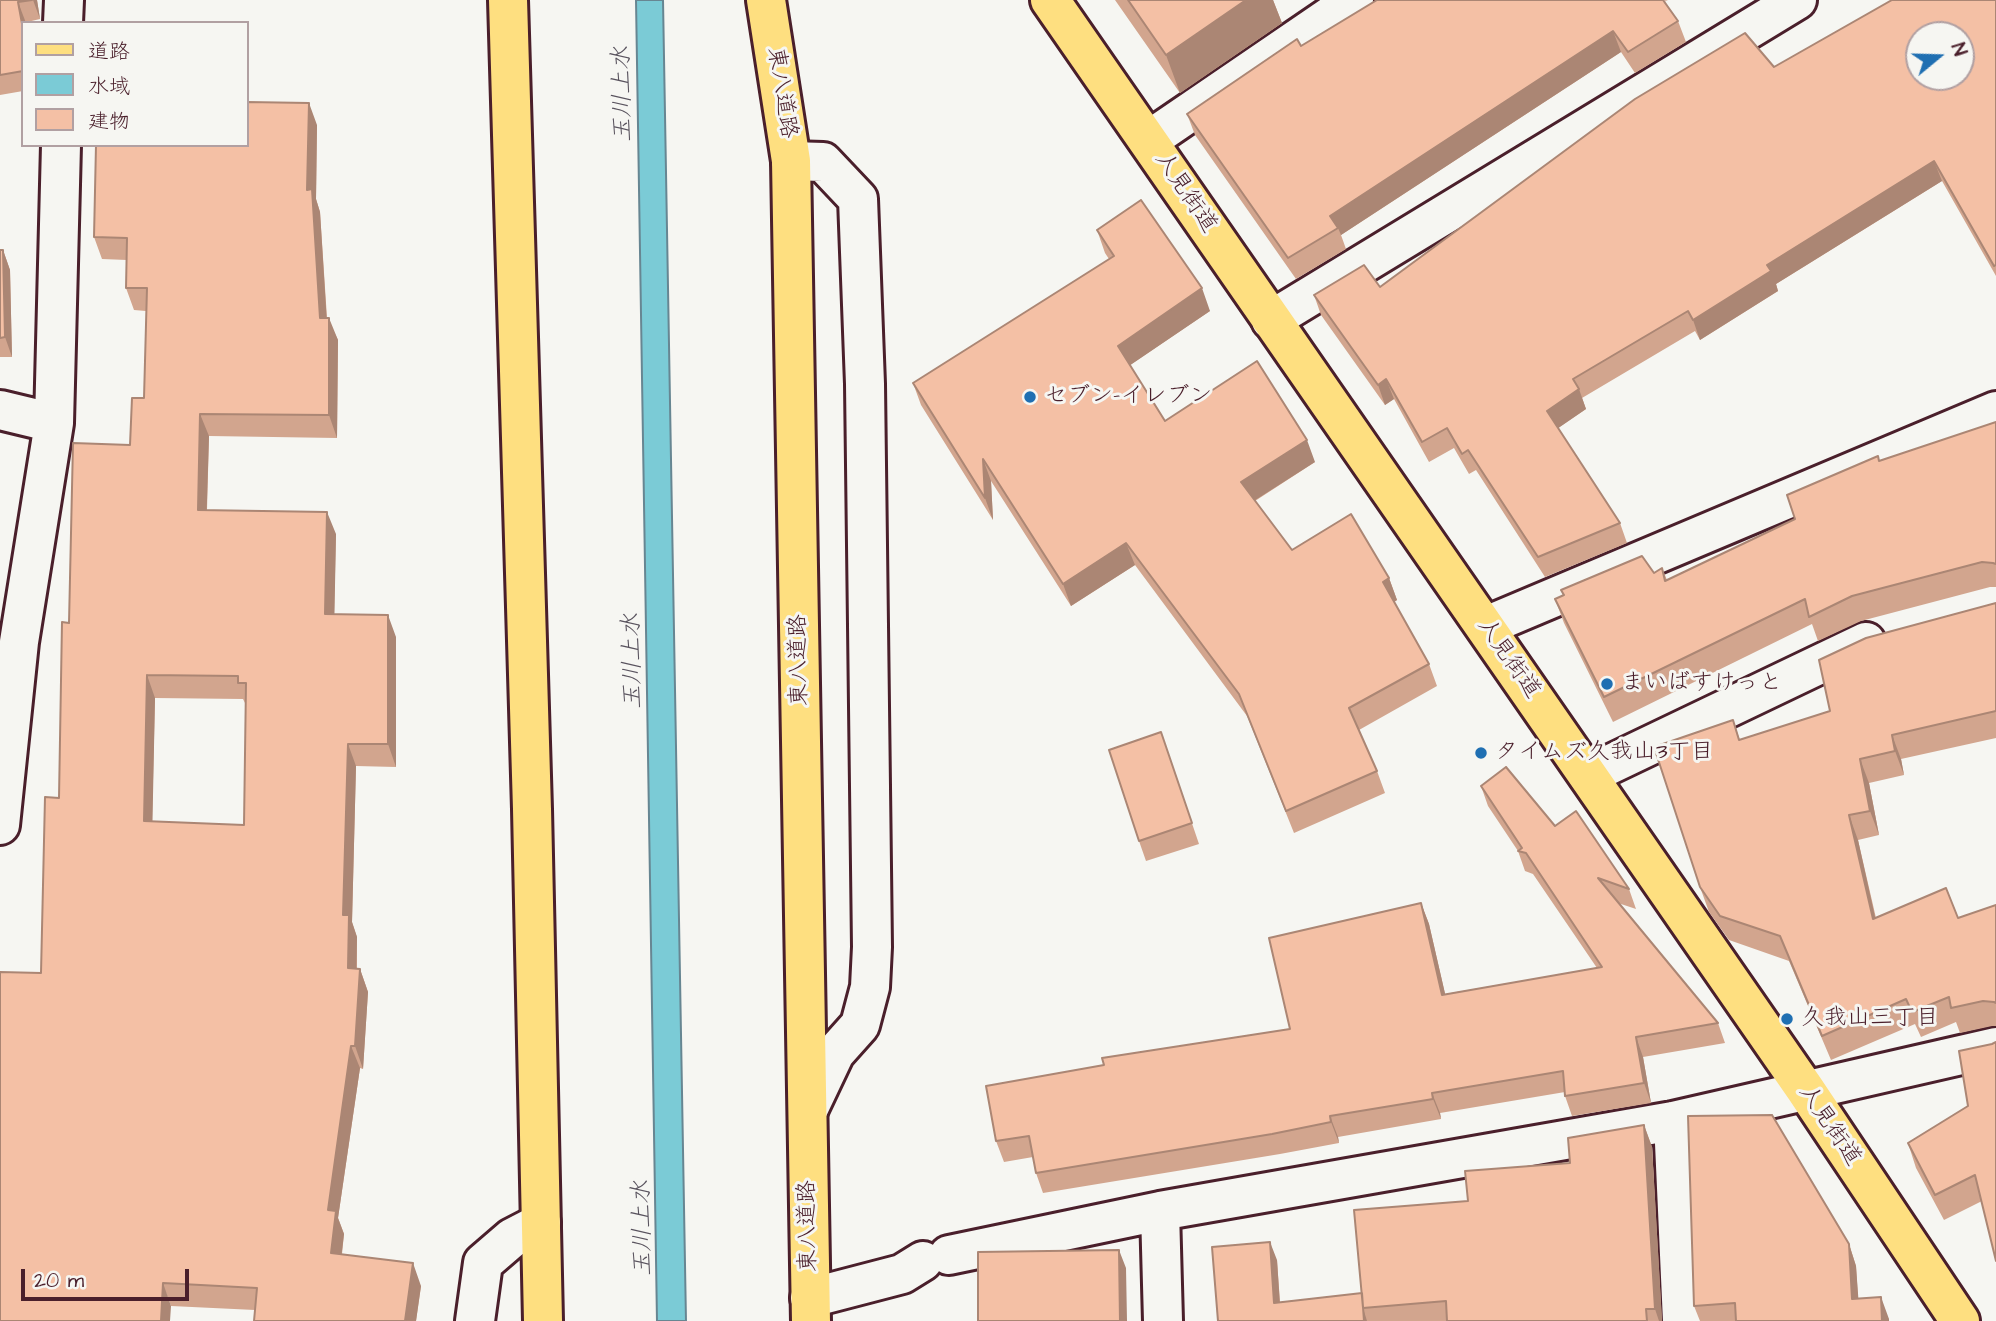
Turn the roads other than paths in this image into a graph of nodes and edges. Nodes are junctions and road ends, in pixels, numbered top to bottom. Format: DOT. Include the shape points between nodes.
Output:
graph roads {
  1 [pos="64,0"];
  2 [pos="508,0"];
  3 [pos="766,0"];
  4 [pos="1050,0"];
  5 [pos="1354,0"];
  6 [pos="1797,0"];
  7 [pos="63,21"];
  8 [pos="1149,140"];
  9 [pos="61,147"];
  10 [pos="791,161"];
  11 [pos="1271,320"];
  12 [pos="0,410"];
  13 [pos="1996,411"];
  14 [pos="54,423"];
  15 [pos="1486,626"];
  16 [pos="1906,631"];
  17 [pos="1588,775"];
  18 [pos="0,825"];
  19 [pos="1996,1047"];
  20 [pos="1805,1089"];
  21 [pos="808,1110"];
  22 [pos="1673,1121"];
  23 [pos="1160,1211"];
  24 [pos="541,1223"];
  25 [pos="811,1310"];
  26 [pos="475,1321"];
  27 [pos="543,1321"];
  28 [pos="1163,1321"];
  29 [pos="1682,1321"];
  30 [pos="1960,1321"];
  1 -- 7 [label="street"];
  2 -- 24 [label="main road"];
  3 -- 10 [label="main road, 東八道路"];
  4 -- 8 [label="main road, 人見街道"];
  5 -- 8 [label="street"];
  6 -- 11 [label="street"];
  8 -- 11 [label="main road, 人見街道"];
  9 -- 14 [label="street"];
  10 -- 21 [label="main road, 東八道路"];
  10 -- 21 [label="street" via="823,162 858,199 865,384 870,987 860,1025 835,1053"];
  11 -- 15 [label="main road, 人見街道"];
  12 -- 14 [label="street"];
  13 -- 15 [label="street"];
  14 -- 18 [label="street" via="19,642"];
  15 -- 17 [label="main road, 人見街道"];
  16 -- 17 [label="street" via="1867,642"];
  17 -- 20 [label="main road, 人見街道"];
  19 -- 20 [label="street"];
  20 -- 22 [label="street"];
  20 -- 30 [label="main road, 人見街道"];
  21 -- 25 [label="main road, 東八道路"];
  22 -- 23 [label="street"];
  22 -- 29 [label="street"];
  23 -- 25 [label="street" via="936,1258"];
  23 -- 28 [label="street"];
  24 -- 26 [label="street" via="512,1238 483,1263"];
  24 -- 27 [label="main road"];
}
